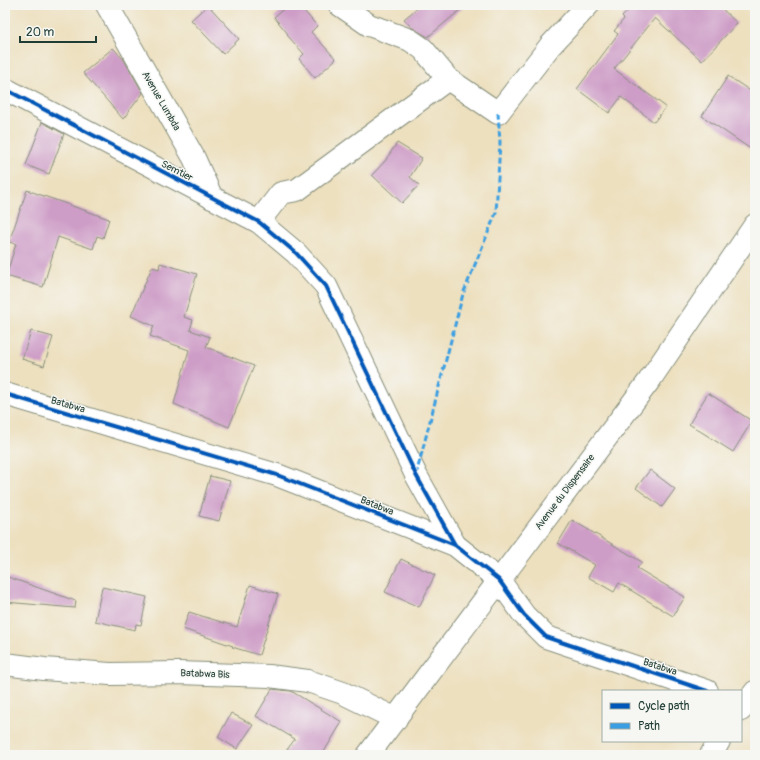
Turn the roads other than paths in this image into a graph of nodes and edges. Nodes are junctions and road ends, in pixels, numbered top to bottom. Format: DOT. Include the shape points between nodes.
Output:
graph roads {
  1 [pos="107,5"];
  2 [pos="340,5"];
  3 [pos="588,5"];
  4 [pos="448,79"];
  5 [pos="5,89"];
  6 [pos="212,198"];
  7 [pos="259,222"];
  8 [pos="755,225"];
  9 [pos="5,394"];
  10 [pos="455,545"];
  11 [pos="499,580"];
  12 [pos="5,664"];
  13 [pos="704,690"];
  14 [pos="396,719"];
  15 [pos="718,742"];
  16 [pos="368,755"];
  17 [pos="711,755"];
  1 -- 6 [label="street, Avenue Lumbda" via="194,158"];
  2 -- 4 [label="street" via="369,25 410,40 423,49"];
  3 -- 4 [label="street" via="550,46 498,113"];
  4 -- 7 [label="street" via="297,190 282,193"];
  5 -- 6 [label="street, Semtier"];
  6 -- 7 [label="street, Semtier"];
  7 -- 10 [label="street, Semtier" via="296,253 326,286 416,475"];
  8 -- 11 [label="street, Avenue du Dispensaire" via="649,381"];
  9 -- 10 [label="street, Batabwa" via="277,475"];
  10 -- 11 [label="street, Batabwa"];
  11 -- 13 [label="street, Batabwa" via="524,615 546,637"];
  11 -- 14 [label="street, Avenue du Dispensaire"];
  12 -- 14 [label="street, Batabwa Bis" via="110,674 269,676 308,681 343,693"];
  14 -- 16 [label="street, Avenue du Dispensaire"];
  15 -- 17 [label="street"];
}
